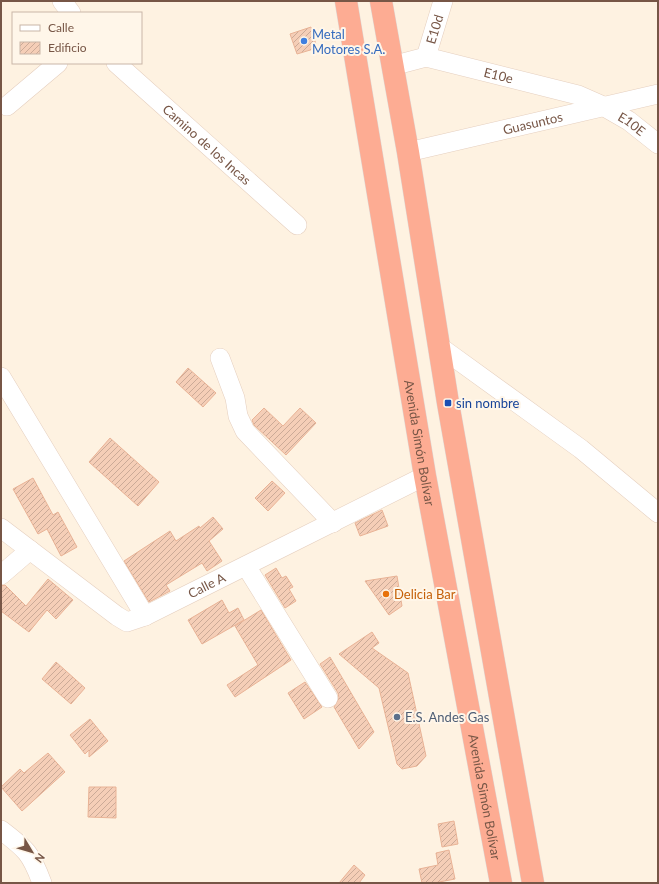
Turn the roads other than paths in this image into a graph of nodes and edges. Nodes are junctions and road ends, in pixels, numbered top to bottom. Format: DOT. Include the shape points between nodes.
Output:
graph roads {
  1 [pos="62,1"];
  2 [pos="346,1"];
  3 [pos="381,1"];
  4 [pos="443,1"];
  5 [pos="70,12"];
  6 [pos="426,57"];
  7 [pos="57,64"];
  8 [pos="117,64"];
  9 [pos="392,66"];
  10 [pos="658,94"];
  11 [pos="7,106"];
  12 [pos="603,106"];
  13 [pos="658,144"];
  14 [pos="408,152"];
  15 [pos="297,225"];
  16 [pos="440,346"];
  17 [pos="220,358"];
  18 [pos="1,377"];
  19 [pos="425,476"];
  20 [pos="658,513"];
  21 [pos="333,523"];
  22 [pos="1,528"];
  23 [pos="30,550"];
  24 [pos="246,566"];
  25 [pos="1,575"];
  26 [pos="145,616"];
  27 [pos="328,698"];
  28 [pos="1,830"];
  29 [pos="42,883"];
  30 [pos="500,883"];
  31 [pos="533,883"];
  1 -- 5 [label="street"];
  2 -- 19 [label="highway, Avenida Simón Bolívar"];
  3 -- 9 [label="highway"];
  4 -- 6 [label="street, E10d"];
  6 -- 9 [label="street, E10e"];
  6 -- 12 [label="street, E10e" via="578,95"];
  7 -- 11 [label="street"];
  8 -- 15 [label="street, Camino de los Incas"];
  9 -- 14 [label="highway"];
  10 -- 12 [label="street, Guasuntos"];
  12 -- 13 [label="street, E10E" via="629,121"];
  12 -- 14 [label="street, Guasuntos"];
  14 -- 16 [label="highway"];
  16 -- 20 [label="street" via="581,449"];
  16 -- 31 [label="highway"];
  17 -- 21 [label="street" via="245,431"];
  18 -- 26 [label="street"];
  19 -- 21 [label="street, Calle A"];
  19 -- 30 [label="highway, Avenida Simón Bolívar"];
  21 -- 24 [label="street, Calle A"];
  22 -- 23 [label="street, Calle A"];
  23 -- 25 [label="street"];
  23 -- 26 [label="street, Calle A" via="127,622"];
  24 -- 26 [label="street, Calle A"];
  24 -- 27 [label="street"];
  28 -- 29 [label="street" via="28,853 34,861"];
}
